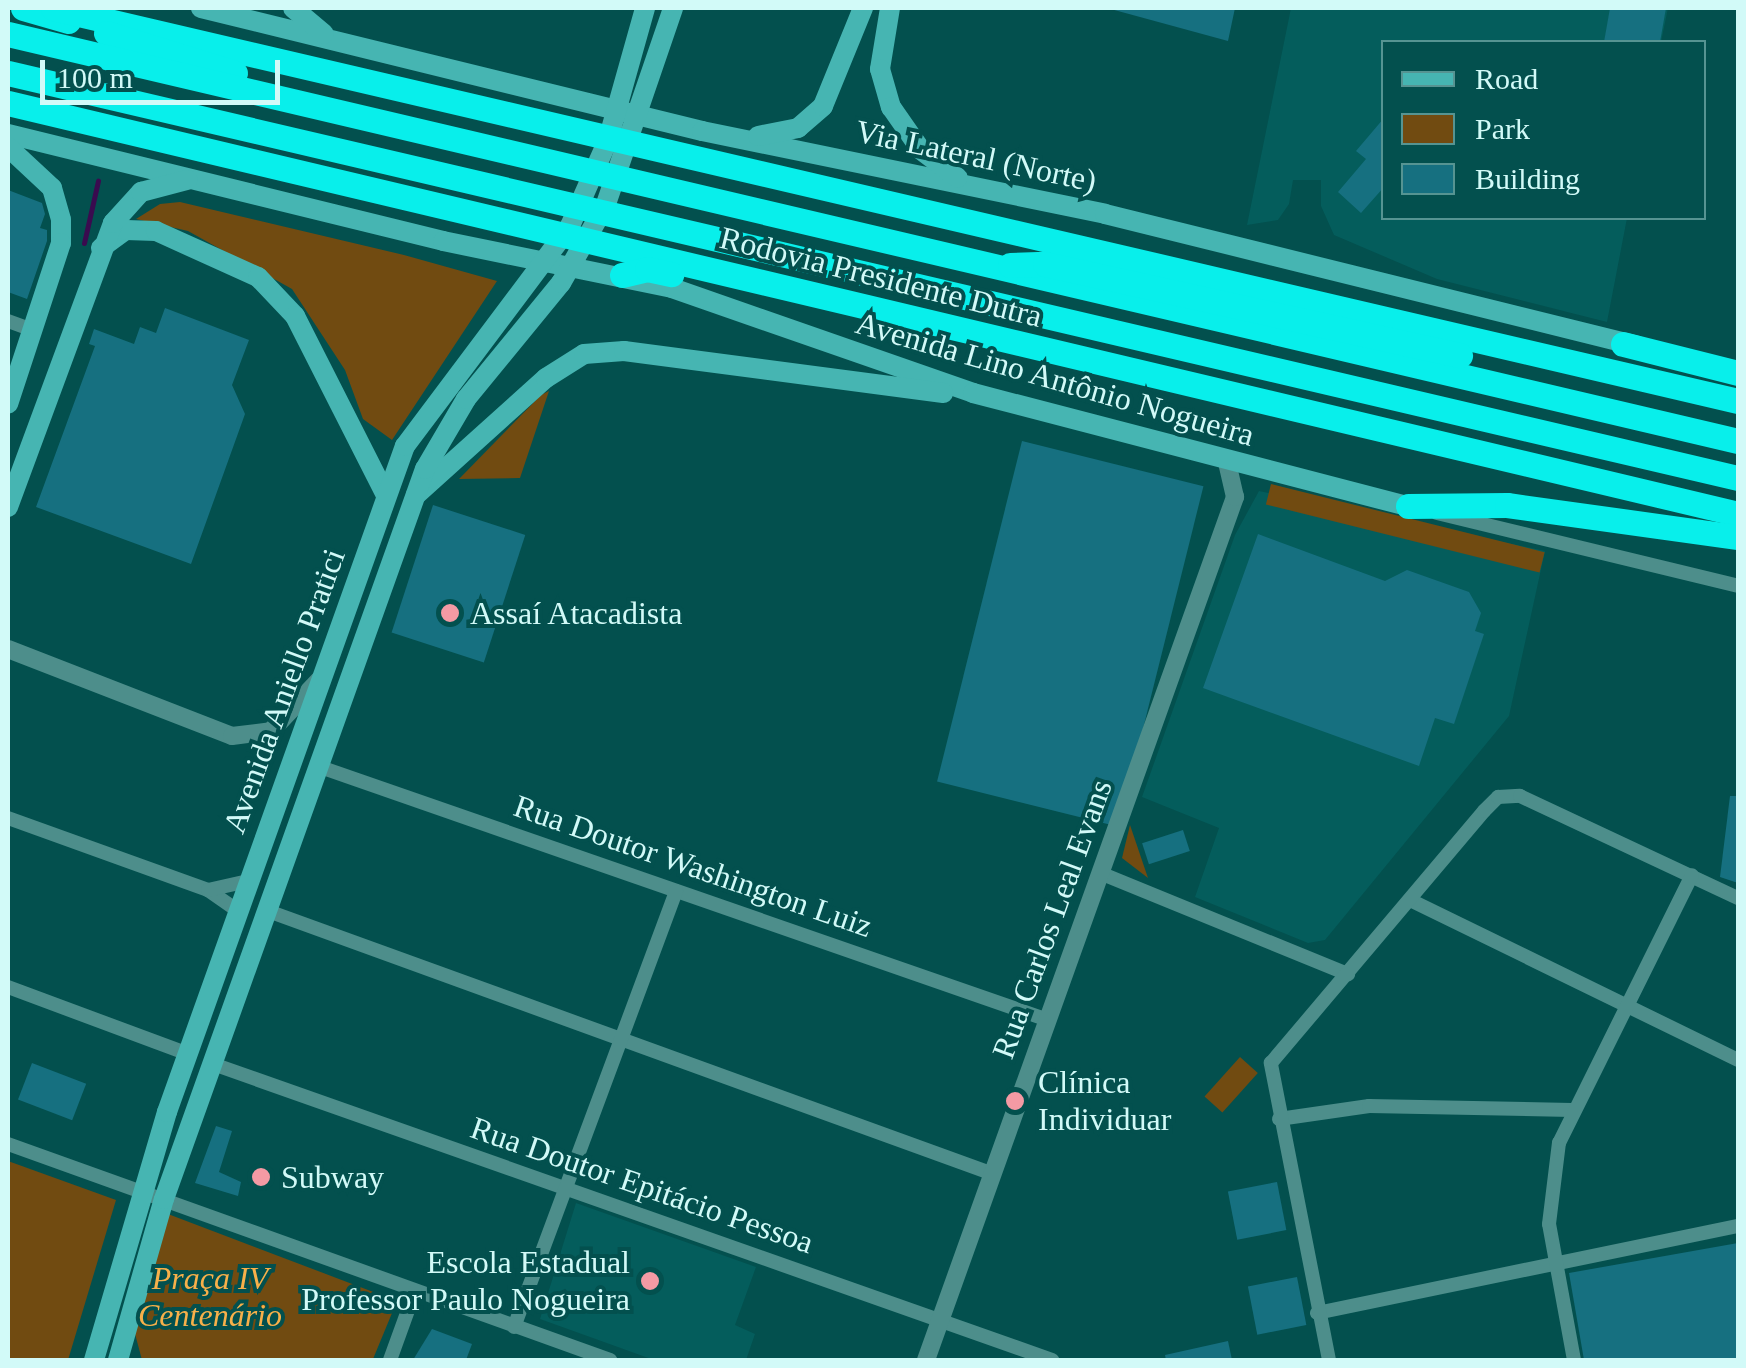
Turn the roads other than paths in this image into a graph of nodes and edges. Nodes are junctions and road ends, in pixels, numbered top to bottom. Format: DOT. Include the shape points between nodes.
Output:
graph roads {
  1 [pos="22,8"];
  2 [pos="53,8"];
  3 [pos="80,8"];
  4 [pos="201,8"];
  5 [pos="293,8"];
  6 [pos="645,8"];
  7 [pos="672,8"];
  8 [pos="863,8"];
  9 [pos="890,8"];
  10 [pos="126,22"];
  11 [pos="8,34"];
  12 [pos="343,45"];
  13 [pos="8,72"];
  14 [pos="8,104"];
  15 [pos="702,131"];
  16 [pos="8,134"];
  17 [pos="8,146"];
  18 [pos="532,162"];
  19 [pos="193,179"];
  20 [pos="973,186"];
  21 [pos="101,248"];
  22 [pos="971,265"];
  23 [pos="622,275"];
  24 [pos="867,308"];
  25 [pos="8,321"];
  26 [pos="32,330"];
  27 [pos="1622,344"];
  28 [pos="1738,360"];
  29 [pos="1738,373"];
  30 [pos="973,393"];
  31 [pos="11,396"];
  32 [pos="48,396"];
  33 [pos="1738,403"];
  34 [pos="1738,441"];
  35 [pos="1226,461"];
  36 [pos="1265,472"];
  37 [pos="1738,478"];
  38 [pos="386,495"];
  39 [pos="415,496"];
  40 [pos="1234,497"];
  41 [pos="8,506"];
  42 [pos="1408,506"];
  43 [pos="1738,514"];
  44 [pos="1738,537"];
  45 [pos="1738,586"];
  46 [pos="8,649"];
  47 [pos="326,672"];
  48 [pos="320,767"];
  49 [pos="8,818"];
  50 [pos="1100,873"];
  51 [pos="1692,874"];
  52 [pos="248,881"];
  53 [pos="208,890"];
  54 [pos="676,890"];
  55 [pos="1738,898"];
  56 [pos="1410,900"];
  57 [pos="237,910"];
  58 [pos="268,910"];
  59 [pos="1348,974"];
  60 [pos="8,987"];
  61 [pos="1625,1005"];
  62 [pos="1048,1020"];
  63 [pos="622,1040"];
  64 [pos="188,1054"];
  65 [pos="1738,1060"];
  66 [pos="212,1064"];
  67 [pos="1572,1110"];
  68 [pos="1279,1119"];
  69 [pos="8,1144"];
  70 [pos="993,1174"];
  71 [pos="566,1188"];
  72 [pos="141,1192"];
  73 [pos="164,1199"];
  74 [pos="1738,1226"];
  75 [pos="1552,1261"];
  76 [pos="416,1291"];
  77 [pos="1317,1313"];
  78 [pos="941,1319"];
  79 [pos="514,1327"];
  80 [pos="124,1328"];
  81 [pos="92,1355"];
  82 [pos="390,1359"];
  83 [pos="118,1360"];
  84 [pos="132,1360"];
  85 [pos="610,1360"];
  86 [pos="926,1360"];
  87 [pos="1052,1360"];
  88 [pos="1329,1360"];
  89 [pos="1574,1360"];
  1 -- 18 [label="highway"];
  2 -- 10 [label="highway"];
  3 -- 10 [label="highway"];
  4 -- 12 [label="main road, Via Lateral (Norte)"];
  5 -- 12 [label="main road"];
  6 -- 38 [label="main road, Avenida Aniello Pratici" via="624,88 575,215 518,301 428,408"];
  7 -- 39 [label="main road, Avenida Aniello Pratici" via="648,95 606,204 539,312 466,399"];
  8 -- 15 [label="main road" via="836,84 814,116 777,134"];
  9 -- 20 [label="main road" via="880,69 897,120 921,150"];
  10 -- 33 [label="highway"];
  11 -- 18 [label="highway, Rodovia Presidente Dutra"];
  12 -- 15 [label="main road, Via Lateral (Norte)"];
  13 -- 37 [label="highway, Rodovia Presidente Dutra"];
  14 -- 24 [label="highway, Rodovia Presidente Dutra"];
  15 -- 20 [label="main road, Via Lateral (Norte)"];
  16 -- 19 [label="main road, Avenida Lino Antônio Nogueira"];
  17 -- 26 [label="main road" via="52,188 61,220"];
  18 -- 22 [label="highway, Rodovia Presidente Dutra"];
  19 -- 21 [label="main road" via="126,200"];
  19 -- 23 [label="main road, Avenida Lino Antônio Nogueira"];
  20 -- 27 [label="main road, Via Lateral (Norte)"];
  21 -- 32 [label="main road"];
  21 -- 38 [label="main road" via="126,230 156,231 258,277 295,316"];
  22 -- 33 [label="highway" via="1045,264 1714,410"];
  22 -- 34 [label="highway, Rodovia Presidente Dutra"];
  23 -- 24 [label="highway" via="647,268 826,310"];
  23 -- 30 [label="main road, Avenida Lino Antônio Nogueira" via="742,310"];
  24 -- 43 [label="highway, Rodovia Presidente Dutra"];
  25 -- 26 [label="street"];
  26 -- 31 [label="main road"];
  27 -- 28 [label="main road, Via Lateral (Norte)"];
  27 -- 29 [label="highway"];
  30 -- 35 [label="main road, Avenida Lino Antônio Nogueira"];
  30 -- 39 [label="main road" via="624,351 584,354 546,378"];
  31 -- 32 [label="main road"];
  32 -- 41 [label="main road"];
  35 -- 36 [label="main road, Avenida Lino Antônio Nogueira"];
  35 -- 40 [label="street"];
  36 -- 40 [label="street"];
  36 -- 42 [label="main road, Avenida Lino Antônio Nogueira"];
  38 -- 47 [label="main road, Avenida Aniello Pratici"];
  39 -- 48 [label="main road, Avenida Aniello Pratici"];
  40 -- 50 [label="street, Rua Carlos Leal Evans"];
  42 -- 44 [label="highway" via="1508,505"];
  42 -- 45 [label="street, Avenida Lino Antônio Nogueira"];
  46 -- 47 [label="street" via="232,736 270,731"];
  47 -- 52 [label="main road, Avenida Aniello Pratici"];
  48 -- 54 [label="street, Rua Doutor Washington Luiz"];
  48 -- 58 [label="main road, Avenida Aniello Pratici"];
  49 -- 53 [label="street"];
  50 -- 59 [label="street"];
  50 -- 62 [label="street, Rua Carlos Leal Evans"];
  51 -- 55 [label="street"];
  51 -- 56 [label="street" via="1520,796 1498,797"];
  51 -- 61 [label="street"];
  52 -- 53 [label="street"];
  52 -- 57 [label="main road, Avenida Aniello Pratici"];
  53 -- 57 [label="street"];
  54 -- 62 [label="street, Rua Doutor Washington Luiz"];
  54 -- 63 [label="street"];
  56 -- 59 [label="street"];
  56 -- 61 [label="street"];
  57 -- 64 [label="main road, Avenida Aniello Pratici"];
  58 -- 63 [label="street"];
  58 -- 66 [label="main road, Avenida Aniello Pratici"];
  59 -- 68 [label="street" via="1272,1060"];
  60 -- 64 [label="street"];
  61 -- 65 [label="street"];
  61 -- 67 [label="street"];
  62 -- 70 [label="street, Rua Carlos Leal Evans"];
  63 -- 70 [label="street"];
  63 -- 71 [label="street"];
  64 -- 72 [label="main road, Avenida Aniello Pratici"];
  66 -- 71 [label="street, Rua Doutor Epitácio Pessoa"];
  66 -- 73 [label="main road, Avenida Aniello Pratici"];
  67 -- 68 [label="street" via="1368,1106"];
  67 -- 75 [label="street" via="1550,1181"];
  68 -- 77 [label="street"];
  69 -- 72 [label="street"];
  70 -- 78 [label="street, Rua Carlos Leal Evans"];
  71 -- 78 [label="street, Rua Doutor Epitácio Pessoa"];
  71 -- 79 [label="street"];
  72 -- 73 [label="street"];
  72 -- 81 [label="main road, Avenida Aniello Pratici"];
  73 -- 76 [label="street"];
  73 -- 80 [label="main road, Avenida Aniello Pratici"];
  74 -- 75 [label="street"];
  75 -- 77 [label="street"];
  75 -- 89 [label="street"];
  76 -- 79 [label="street"];
  76 -- 82 [label="street"];
  77 -- 88 [label="street"];
  78 -- 86 [label="street, Rua Carlos Leal Evans"];
  78 -- 87 [label="street, Rua Doutor Epitácio Pessoa"];
  79 -- 85 [label="street"];
  80 -- 83 [label="main road, Avenida Aniello Pratici"];
  80 -- 84 [label="main road"];
}
